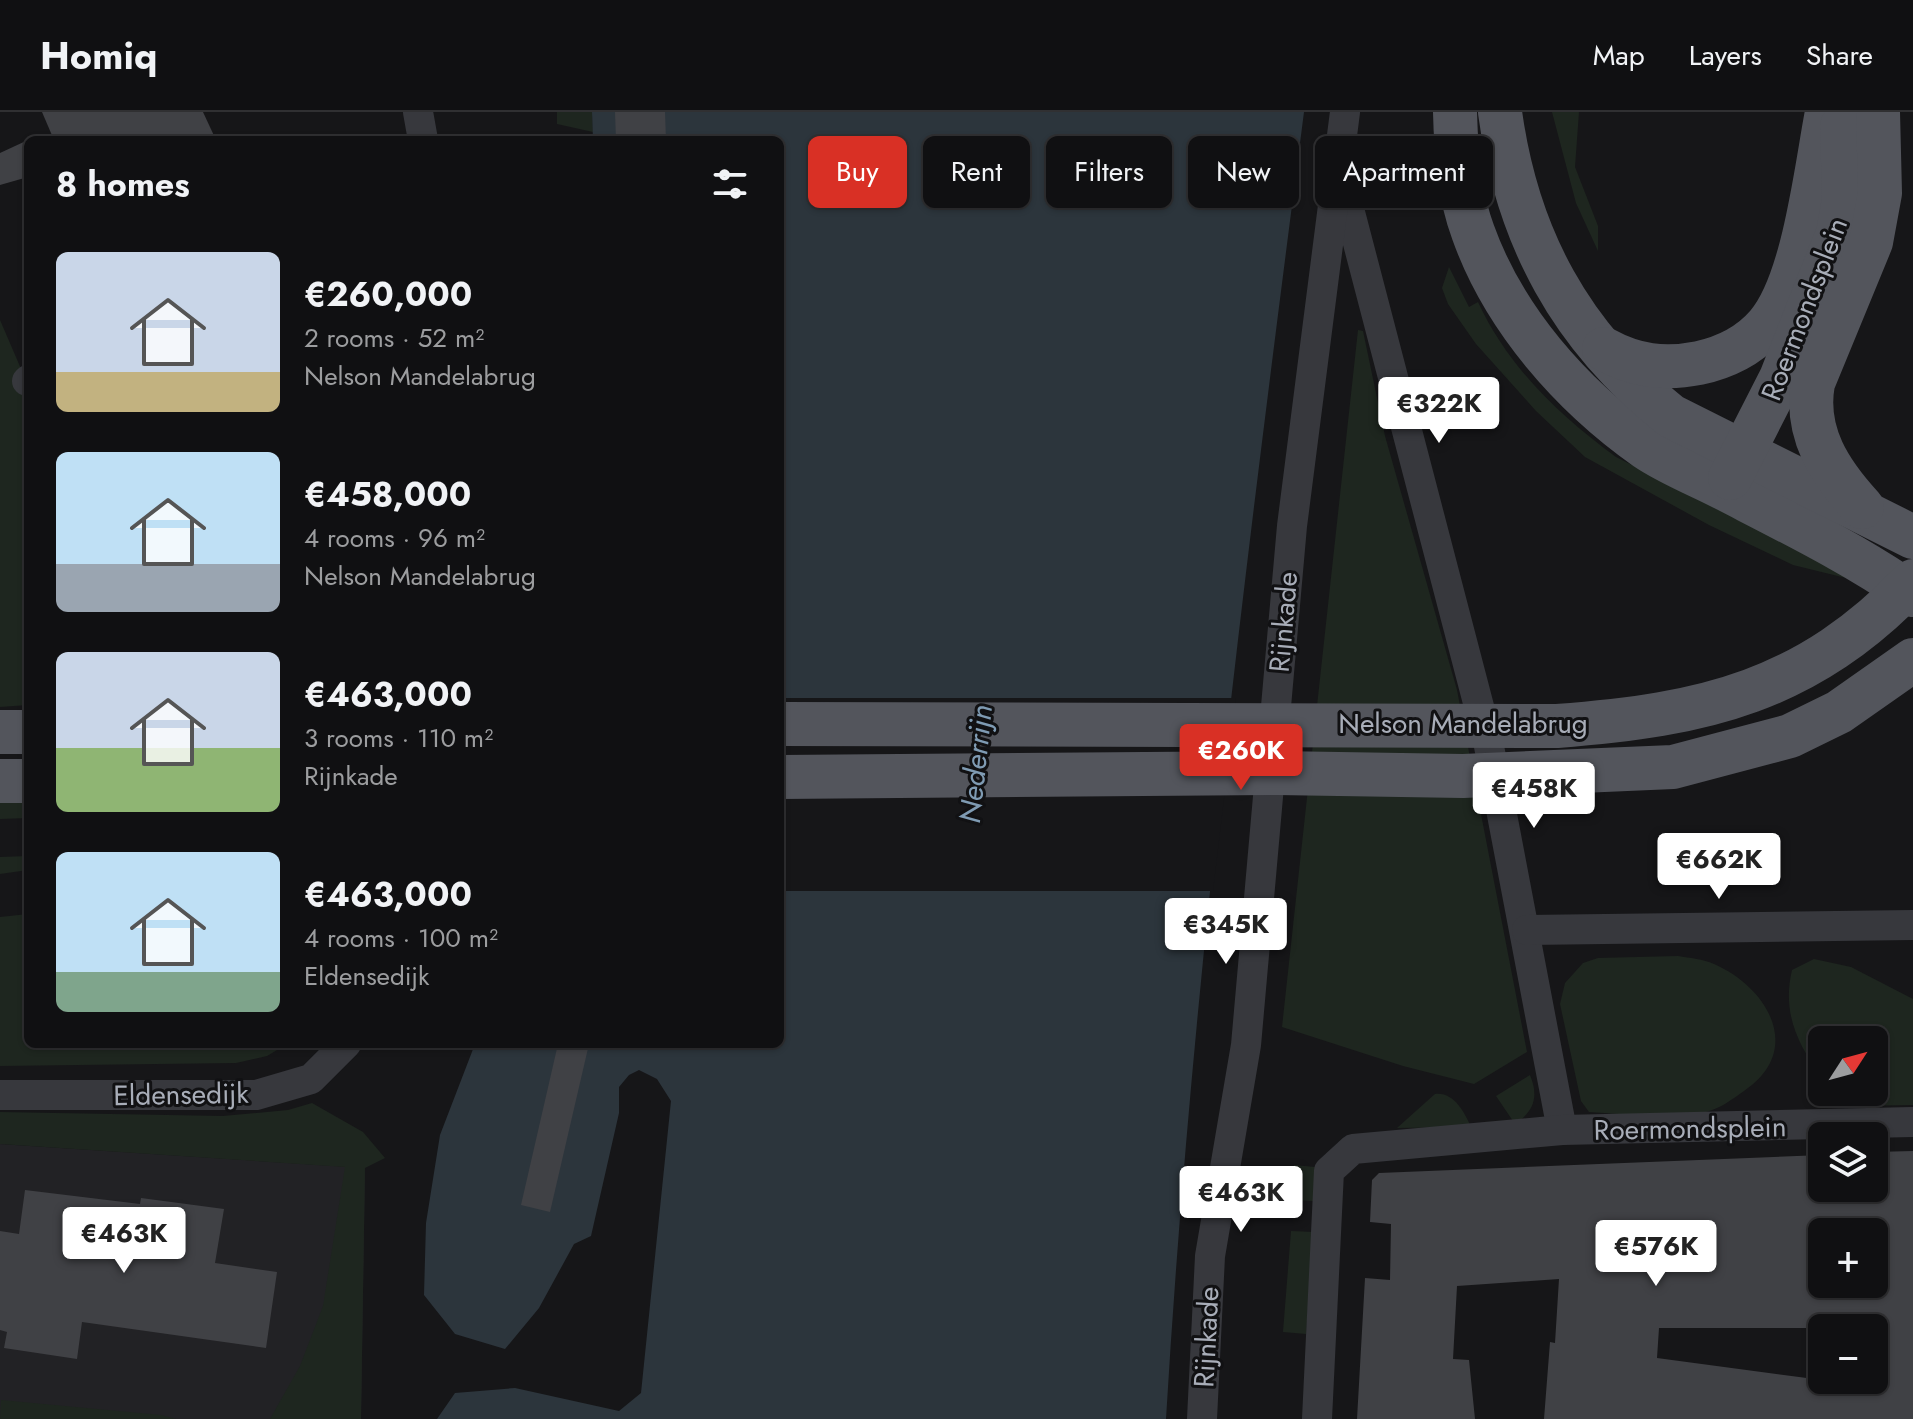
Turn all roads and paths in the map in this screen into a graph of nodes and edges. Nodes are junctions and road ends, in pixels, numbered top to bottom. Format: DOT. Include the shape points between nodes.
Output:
graph roads {
  1 [pos="418,112"];
  2 [pos="1345,112"];
  3 [pos="1455,112"];
  4 [pos="1500,112"];
  5 [pos="1827,112"];
  6 [pos="1841,112"];
  7 [pos="1878,112"];
  8 [pos="422,136"];
  9 [pos="1342,136"];
  10 [pos="1332,208"];
  11 [pos="1349,208"];
  12 [pos="1598,346"];
  13 [pos="1734,471"];
  14 [pos="1866,512"];
  15 [pos="1913,537"];
  16 [pos="1913,581"];
  17 [pos="1913,595"];
  18 [pos="1913,660"];
  19 [pos="784,724"];
  20 [pos="0,732"];
  21 [pos="24,732"];
  22 [pos="784,777"];
  23 [pos="0,781"];
  24 [pos="24,781"];
  25 [pos="1913,925"];
  26 [pos="1527,930"];
  27 [pos="342,1048"];
  28 [pos="0,1095"];
  29 [pos="1913,1122"];
  30 [pos="1562,1130"];
  31 [pos="1202,1419"];
  32 [pos="1317,1419"];
  1 -- 8 [label="street"];
  2 -- 9 [label="street, Rijnkade"];
  3 -- 13 [label="main road" via="1472,230 1517,317 1587,400 1648,449"];
  4 -- 12 [label="main road" via="1506,156 1527,227 1551,278"];
  5 -- 12 [label="main road" via="1793,270 1783,299 1756,336 1720,359 1674,367 1625,360"];
  6 -- 13 [label="main road, Roermondsplein" via="1844,199 1838,233 1781,378"];
  7 -- 14 [label="main road, Roermondsplein" via="1880,193 1871,242 1810,400 1828,464"];
  10 -- 31 [label="street, Rijnkade" via="1292,526 1246,1045 1210,1256"];
  11 -- 26 [label="street" via="1488,741"];
  12 -- 13 [label="main road" via="1636,388"];
  13 -- 14 [label="main road"];
  13 -- 17 [label="main road"];
  14 -- 15 [label="main road"];
  16 -- 19 [label="main road, Nelson Mandelabrug" via="1879,617 1793,675 1682,712 1621,721 1557,726"];
  18 -- 22 [label="main road, Nelson Mandelabrug" via="1839,712 1790,736 1673,767 1463,776"];
  20 -- 21 [label="main road"];
  23 -- 24 [label="main road"];
  25 -- 26 [label="street"];
  26 -- 30 [label="street"];
  27 -- 28 [label="street, Eldensedijk" via="311,1079 256,1095"];
  29 -- 30 [label="street, Roermondsplein"];
  30 -- 32 [label="street" via="1353,1149 1329,1171"];
}
